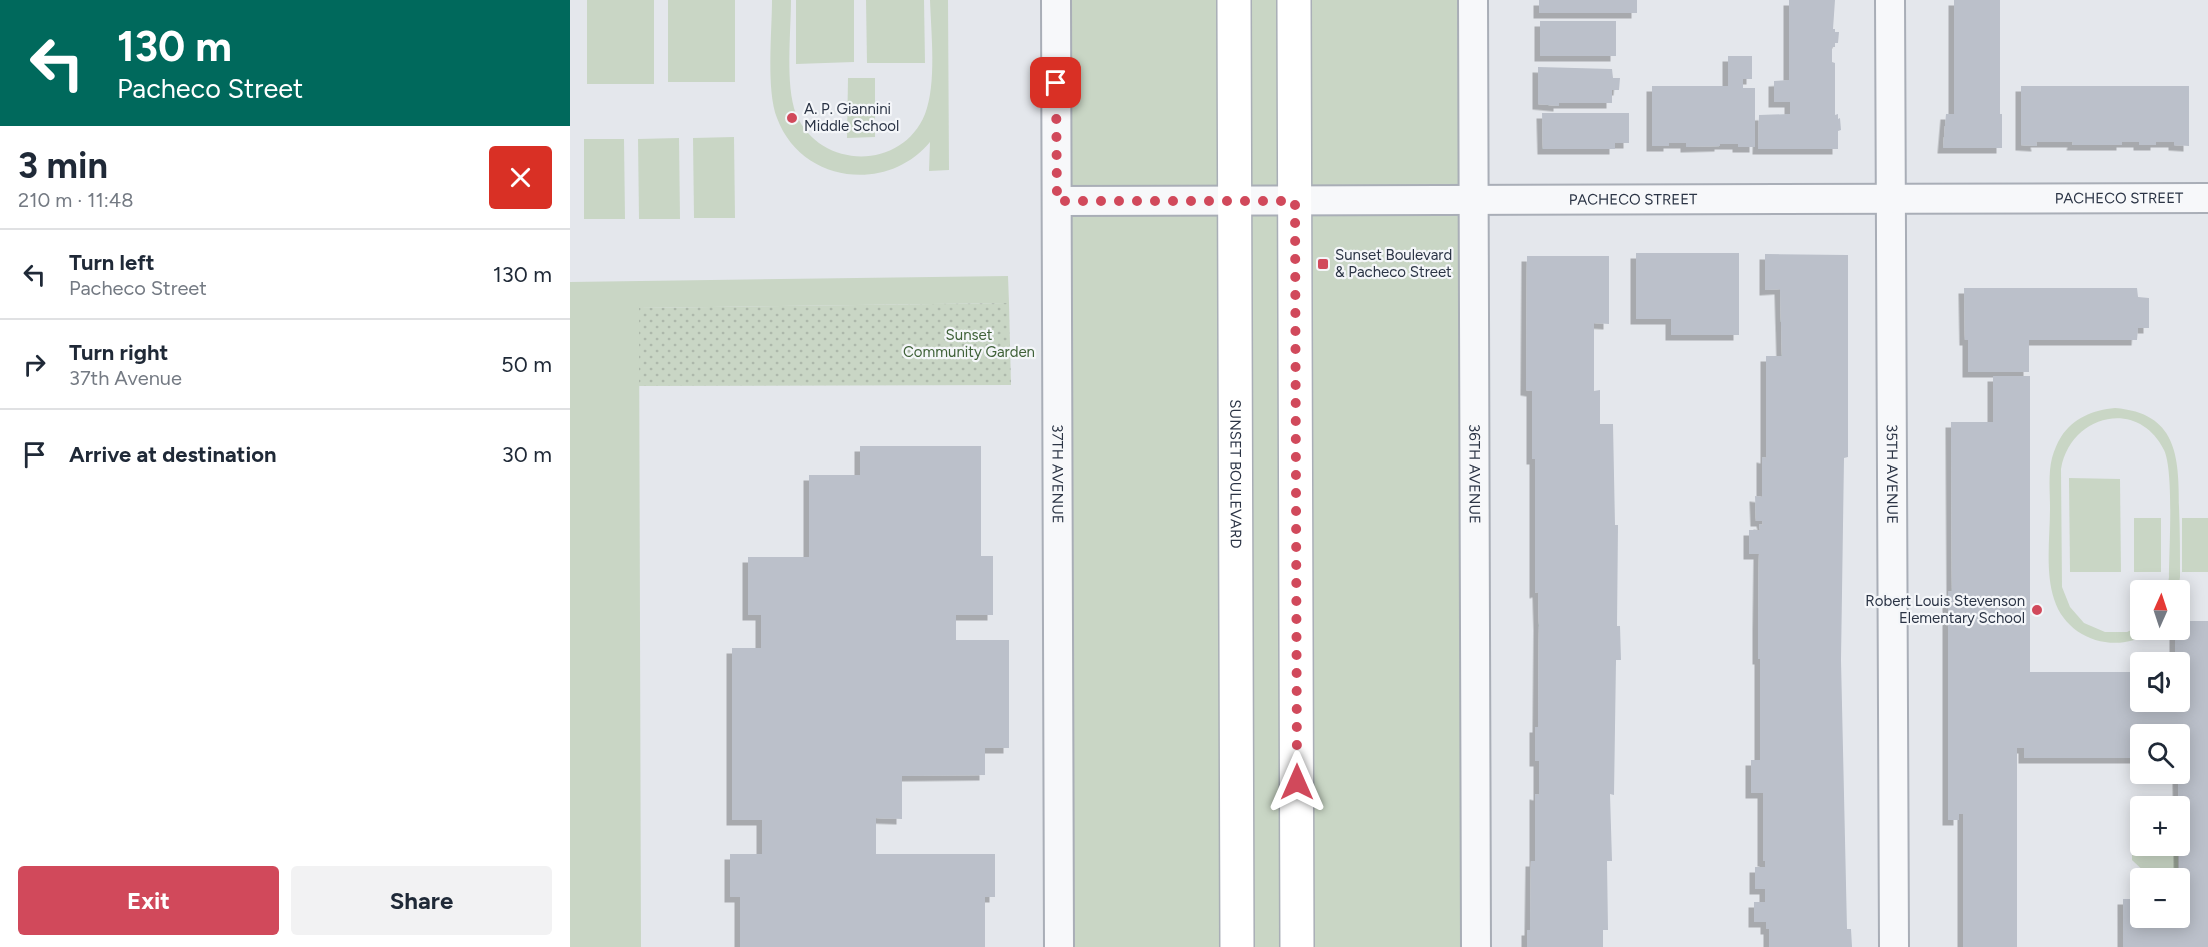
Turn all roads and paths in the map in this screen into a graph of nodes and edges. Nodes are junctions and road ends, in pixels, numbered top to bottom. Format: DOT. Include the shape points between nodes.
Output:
graph roads {
  1 [pos="1056,0"];
  2 [pos="1234,0"];
  3 [pos="1294,0"];
  4 [pos="1473,0"];
  5 [pos="1890,0"];
  6 [pos="2208,198"];
  7 [pos="1891,199"];
  8 [pos="1474,200"];
  9 [pos="1057,201"];
  10 [pos="1235,201"];
  11 [pos="1295,201"];
  12 [pos="1059,947"];
  13 [pos="1237,947"];
  14 [pos="1297,947"];
  15 [pos="1476,947"];
  16 [pos="1894,947"];
  1 -- 9 [label="street, 37TH AVENUE"];
  2 -- 10 [label="main road, SUNSET BOULEVARD"];
  3 -- 11 [label="main road"];
  4 -- 8 [label="street, 36TH AVENUE"];
  5 -- 7 [label="street, 35TH AVENUE"];
  6 -- 7 [label="street, PACHECO STREET"];
  7 -- 8 [label="street, PACHECO STREET"];
  7 -- 16 [label="street, 35TH AVENUE"];
  8 -- 11 [label="street, PACHECO STREET"];
  8 -- 15 [label="street, 36TH AVENUE"];
  9 -- 10 [label="street, PACHECO STREET"];
  9 -- 12 [label="street, 37TH AVENUE"];
  10 -- 11 [label="street, PACHECO STREET"];
  10 -- 13 [label="main road, SUNSET BOULEVARD"];
  11 -- 14 [label="main road"];
}
